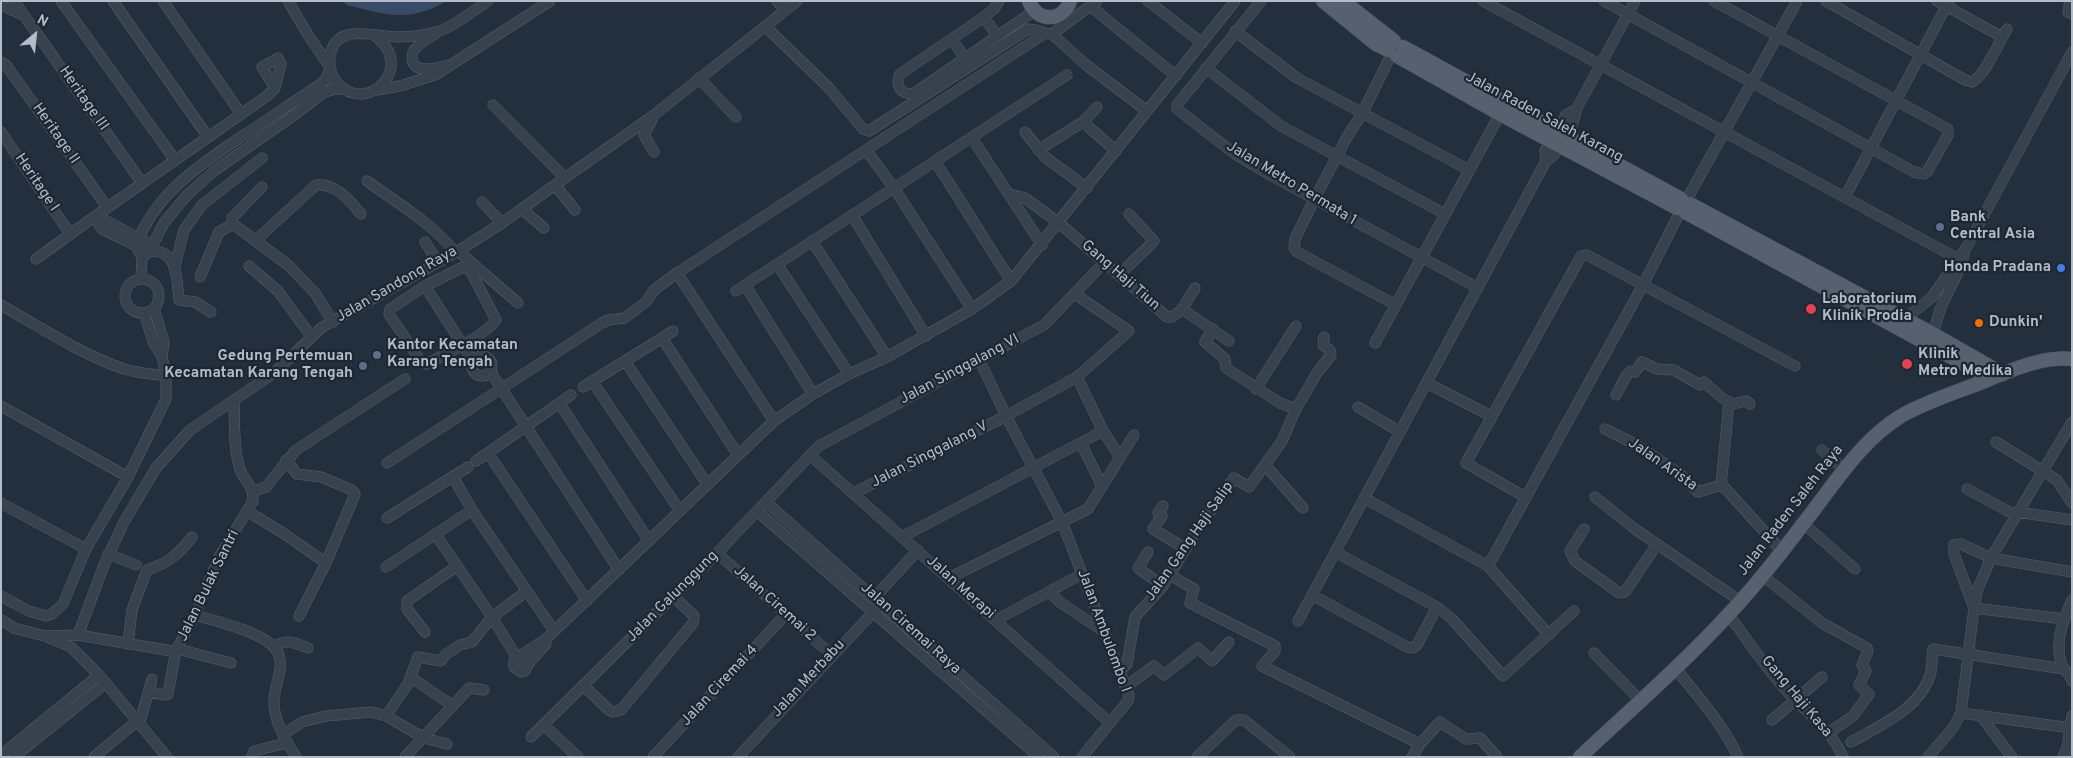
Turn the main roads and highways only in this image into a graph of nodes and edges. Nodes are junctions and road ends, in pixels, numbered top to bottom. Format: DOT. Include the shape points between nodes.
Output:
graph roads {
  1 [pos="1323,1"];
  2 [pos="1343,1"];
  3 [pos="1071,2"];
  4 [pos="1032,6"];
  5 [pos="1395,50"];
  6 [pos="1559,138"];
  7 [pos="2072,358"];
  8 [pos="1996,376"];
  9 [pos="1580,757"];
  1 -- 5 [label="main road, Jalan Raden Saleh Karang" via="1376,44"];
  2 -- 5 [label="main road, Jalan Raden Saleh Karang"];
  3 -- 4 [label="main road" via="1060,16 1050,18 1042,17"];
  5 -- 6 [label="main road, Jalan Raden Saleh Karang"];
  5 -- 6 [label="main road, Jalan Raden Saleh Karang" via="1500,114"];
  6 -- 8 [label="main road, Jalan Raden Saleh Karang"];
  7 -- 8 [label="main road, Jalan Raden Saleh Raya" via="2043,360"];
  8 -- 9 [label="main road, Jalan Raden Saleh Raya" via="1925,404 1881,431 1854,456 1729,615 1676,669"];
}
